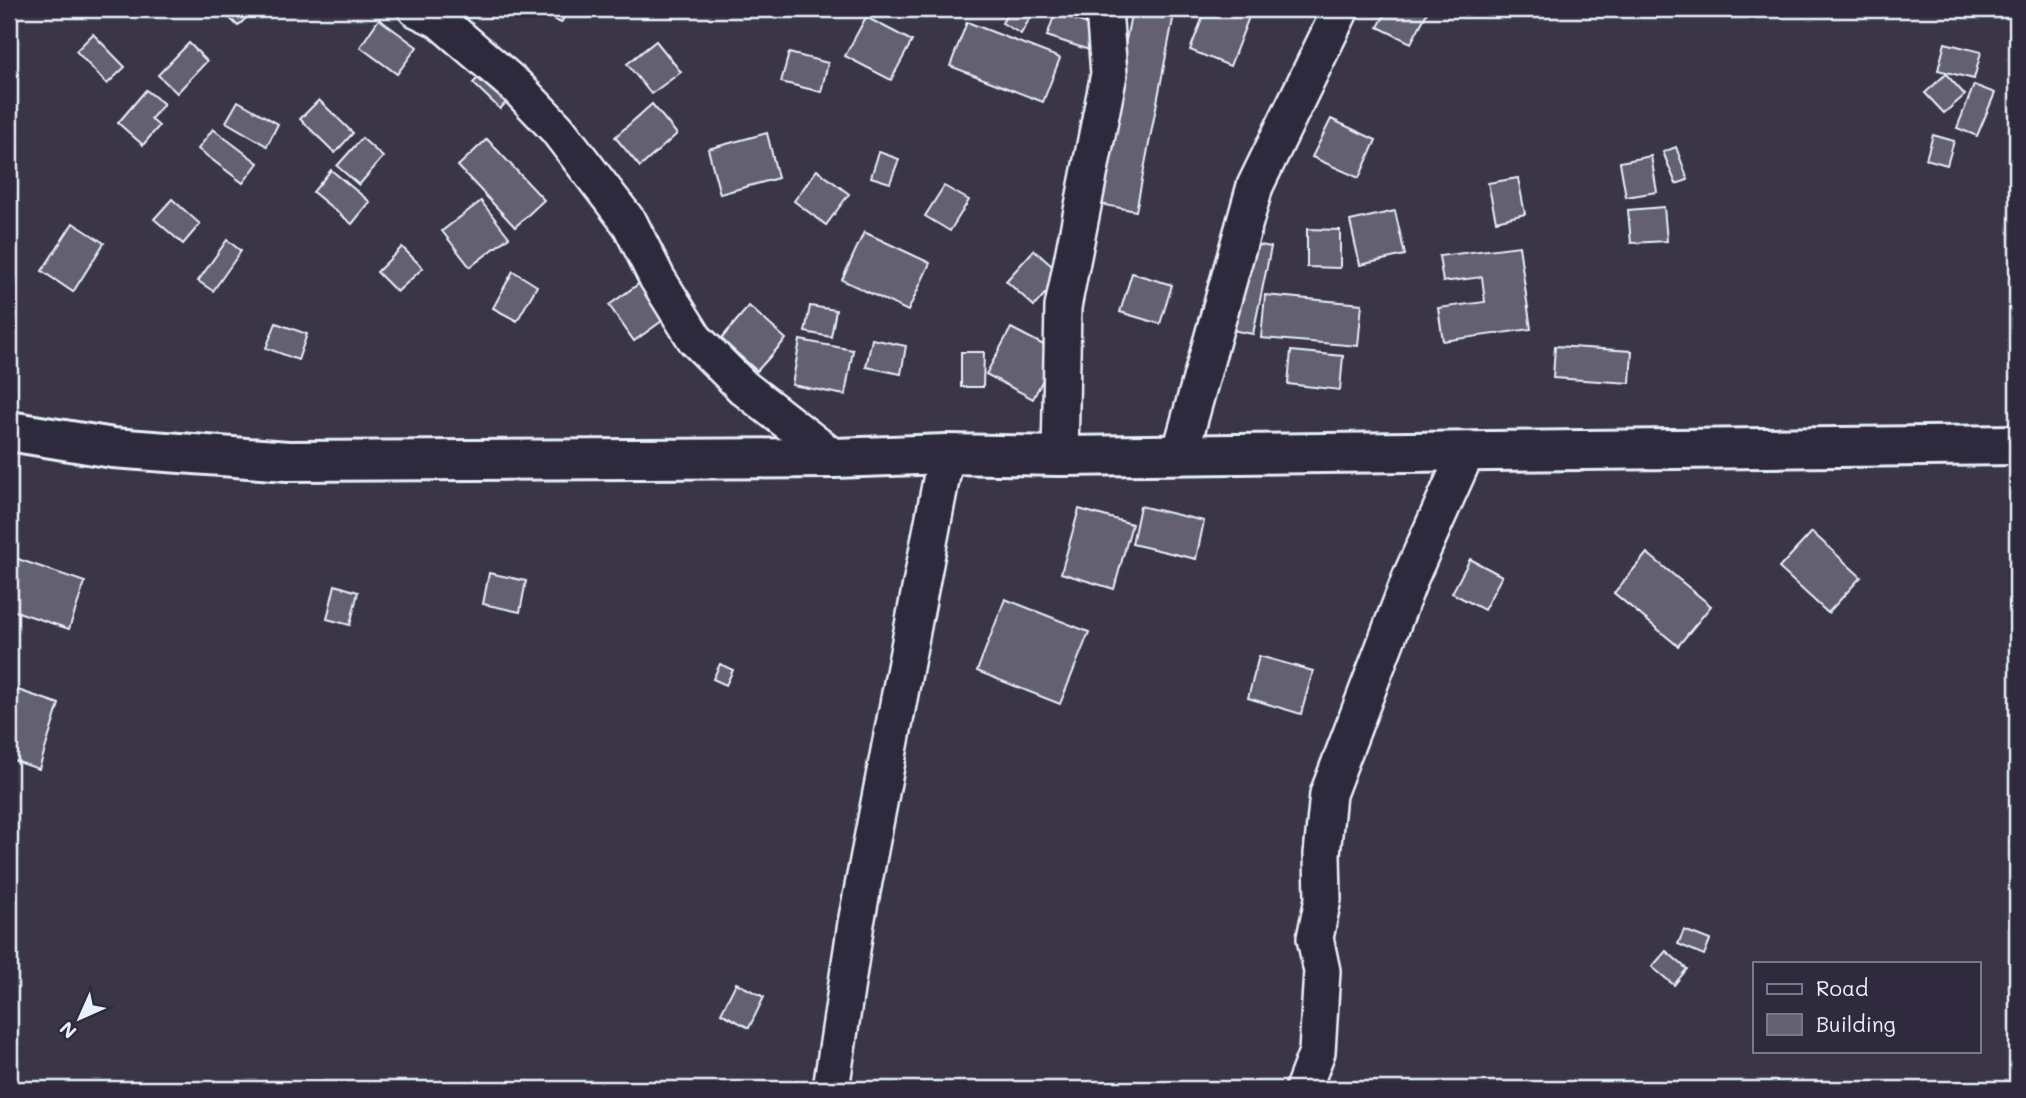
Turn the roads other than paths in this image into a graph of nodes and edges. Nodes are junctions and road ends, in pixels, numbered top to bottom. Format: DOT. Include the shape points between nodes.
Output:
graph roads {
  1 [pos="416,9"];
  2 [pos="1104,9"];
  3 [pos="1341,9"];
  4 [pos="9,431"];
  5 [pos="2017,445"];
  6 [pos="1467,452"];
  7 [pos="946,454"];
  8 [pos="1180,454"];
  9 [pos="1060,456"];
  10 [pos="834,458"];
  11 [pos="831,1089"];
  12 [pos="1303,1089"];
  1 -- 10 [label="street" via="439,20 558,129 630,224 695,339 744,387"];
  2 -- 9 [label="street" via="1109,74 1063,307"];
  3 -- 8 [label="street" via="1255,186"];
  4 -- 10 [label="main road" via="113,449 288,461"];
  5 -- 6 [label="main road"];
  6 -- 8 [label="main road"];
  6 -- 12 [label="street" via="1411,576 1328,794 1321,854 1323,899 1315,938 1322,971 1317,1052"];
  7 -- 9 [label="main road"];
  7 -- 10 [label="main road"];
  7 -- 11 [label="street" via="856,923"];
  8 -- 9 [label="main road"];
}
